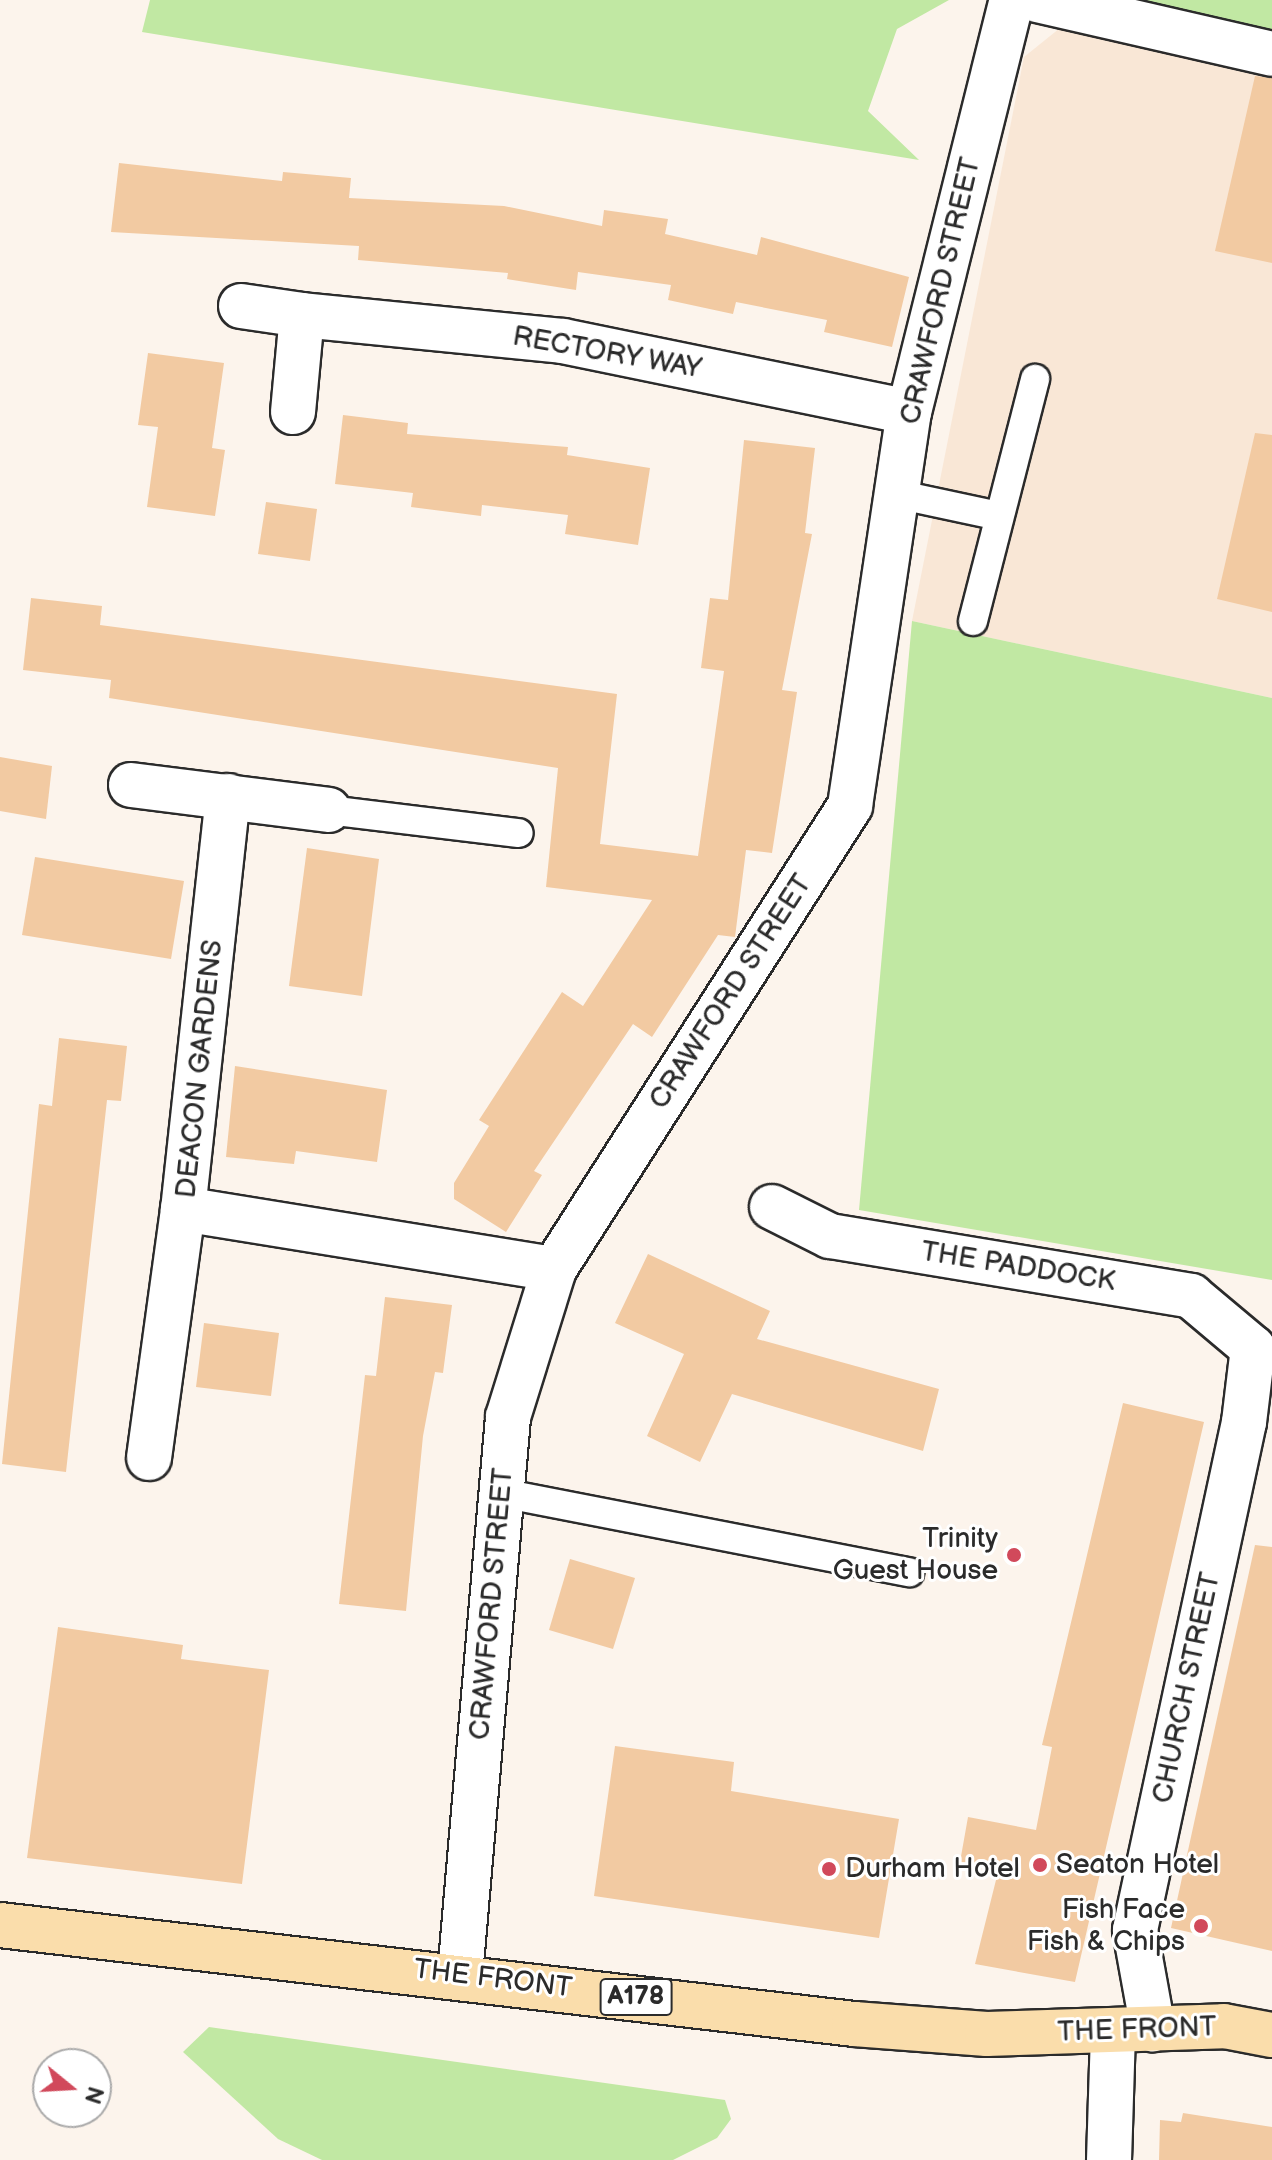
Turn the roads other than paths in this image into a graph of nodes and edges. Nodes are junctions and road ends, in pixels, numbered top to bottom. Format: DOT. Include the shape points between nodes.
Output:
graph roads {
  1 [pos="1012,0"];
  2 [pos="1037,0"];
  3 [pos="1272,54"];
  4 [pos="241,306"];
  5 [pos="302,315"];
  6 [pos="1035,379"];
  7 [pos="293,412"];
  8 [pos="909,412"];
  9 [pos="901,495"];
  10 [pos="999,516"];
  11 [pos="973,621"];
  12 [pos="131,785"];
  13 [pos="228,796"];
  14 [pos="328,810"];
  15 [pos="519,833"];
  16 [pos="772,1207"];
  17 [pos="183,1209"];
  18 [pos="554,1269"];
  19 [pos="1253,1348"];
  20 [pos="1258,1428"];
  21 [pos="149,1458"];
  22 [pos="501,1493"];
  23 [pos="909,1572"];
  24 [pos="0,1925"];
  25 [pos="460,1975"];
  26 [pos="1133,2030"];
  27 [pos="1272,2035"];
  28 [pos="1109,2160"];
  1 -- 8 [label="street, CRAWFORD STREET"];
  2 -- 3 [label="street"];
  4 -- 5 [label="street, RECTORY WAY"];
  5 -- 7 [label="street"];
  5 -- 8 [label="street, RECTORY WAY" via="563,341"];
  6 -- 10 [label="lane"];
  8 -- 9 [label="street, CRAWFORD STREET"];
  9 -- 10 [label="lane"];
  9 -- 18 [label="street, CRAWFORD STREET" via="867,662 850,806"];
  10 -- 11 [label="lane"];
  12 -- 13 [label="street"];
  13 -- 14 [label="street"];
  13 -- 17 [label="street, DEACON GARDENS"];
  14 -- 15 [label="lane"];
  16 -- 19 [label="street, THE PADDOCK" via="830,1236 1191,1296"];
  17 -- 18 [label="street, DEACON GARDENS"];
  17 -- 21 [label="street"];
  18 -- 22 [label="street, CRAWFORD STREET" via="508,1417"];
  19 -- 20 [label="street, CHURCH STREET"];
  20 -- 26 [label="street, CHURCH STREET" via="1135,1930"];
  22 -- 23 [label="lane"];
  22 -- 25 [label="street, CRAWFORD STREET"];
  24 -- 25 [label="main road, THE FRONT / A178"];
  25 -- 26 [label="main road, THE FRONT / A178" via="854,2024 987,2034"];
  26 -- 27 [label="main road, THE FRONT / A178" via="1224,2026"];
  26 -- 28 [label="street, CHURCH STREET"];
}
